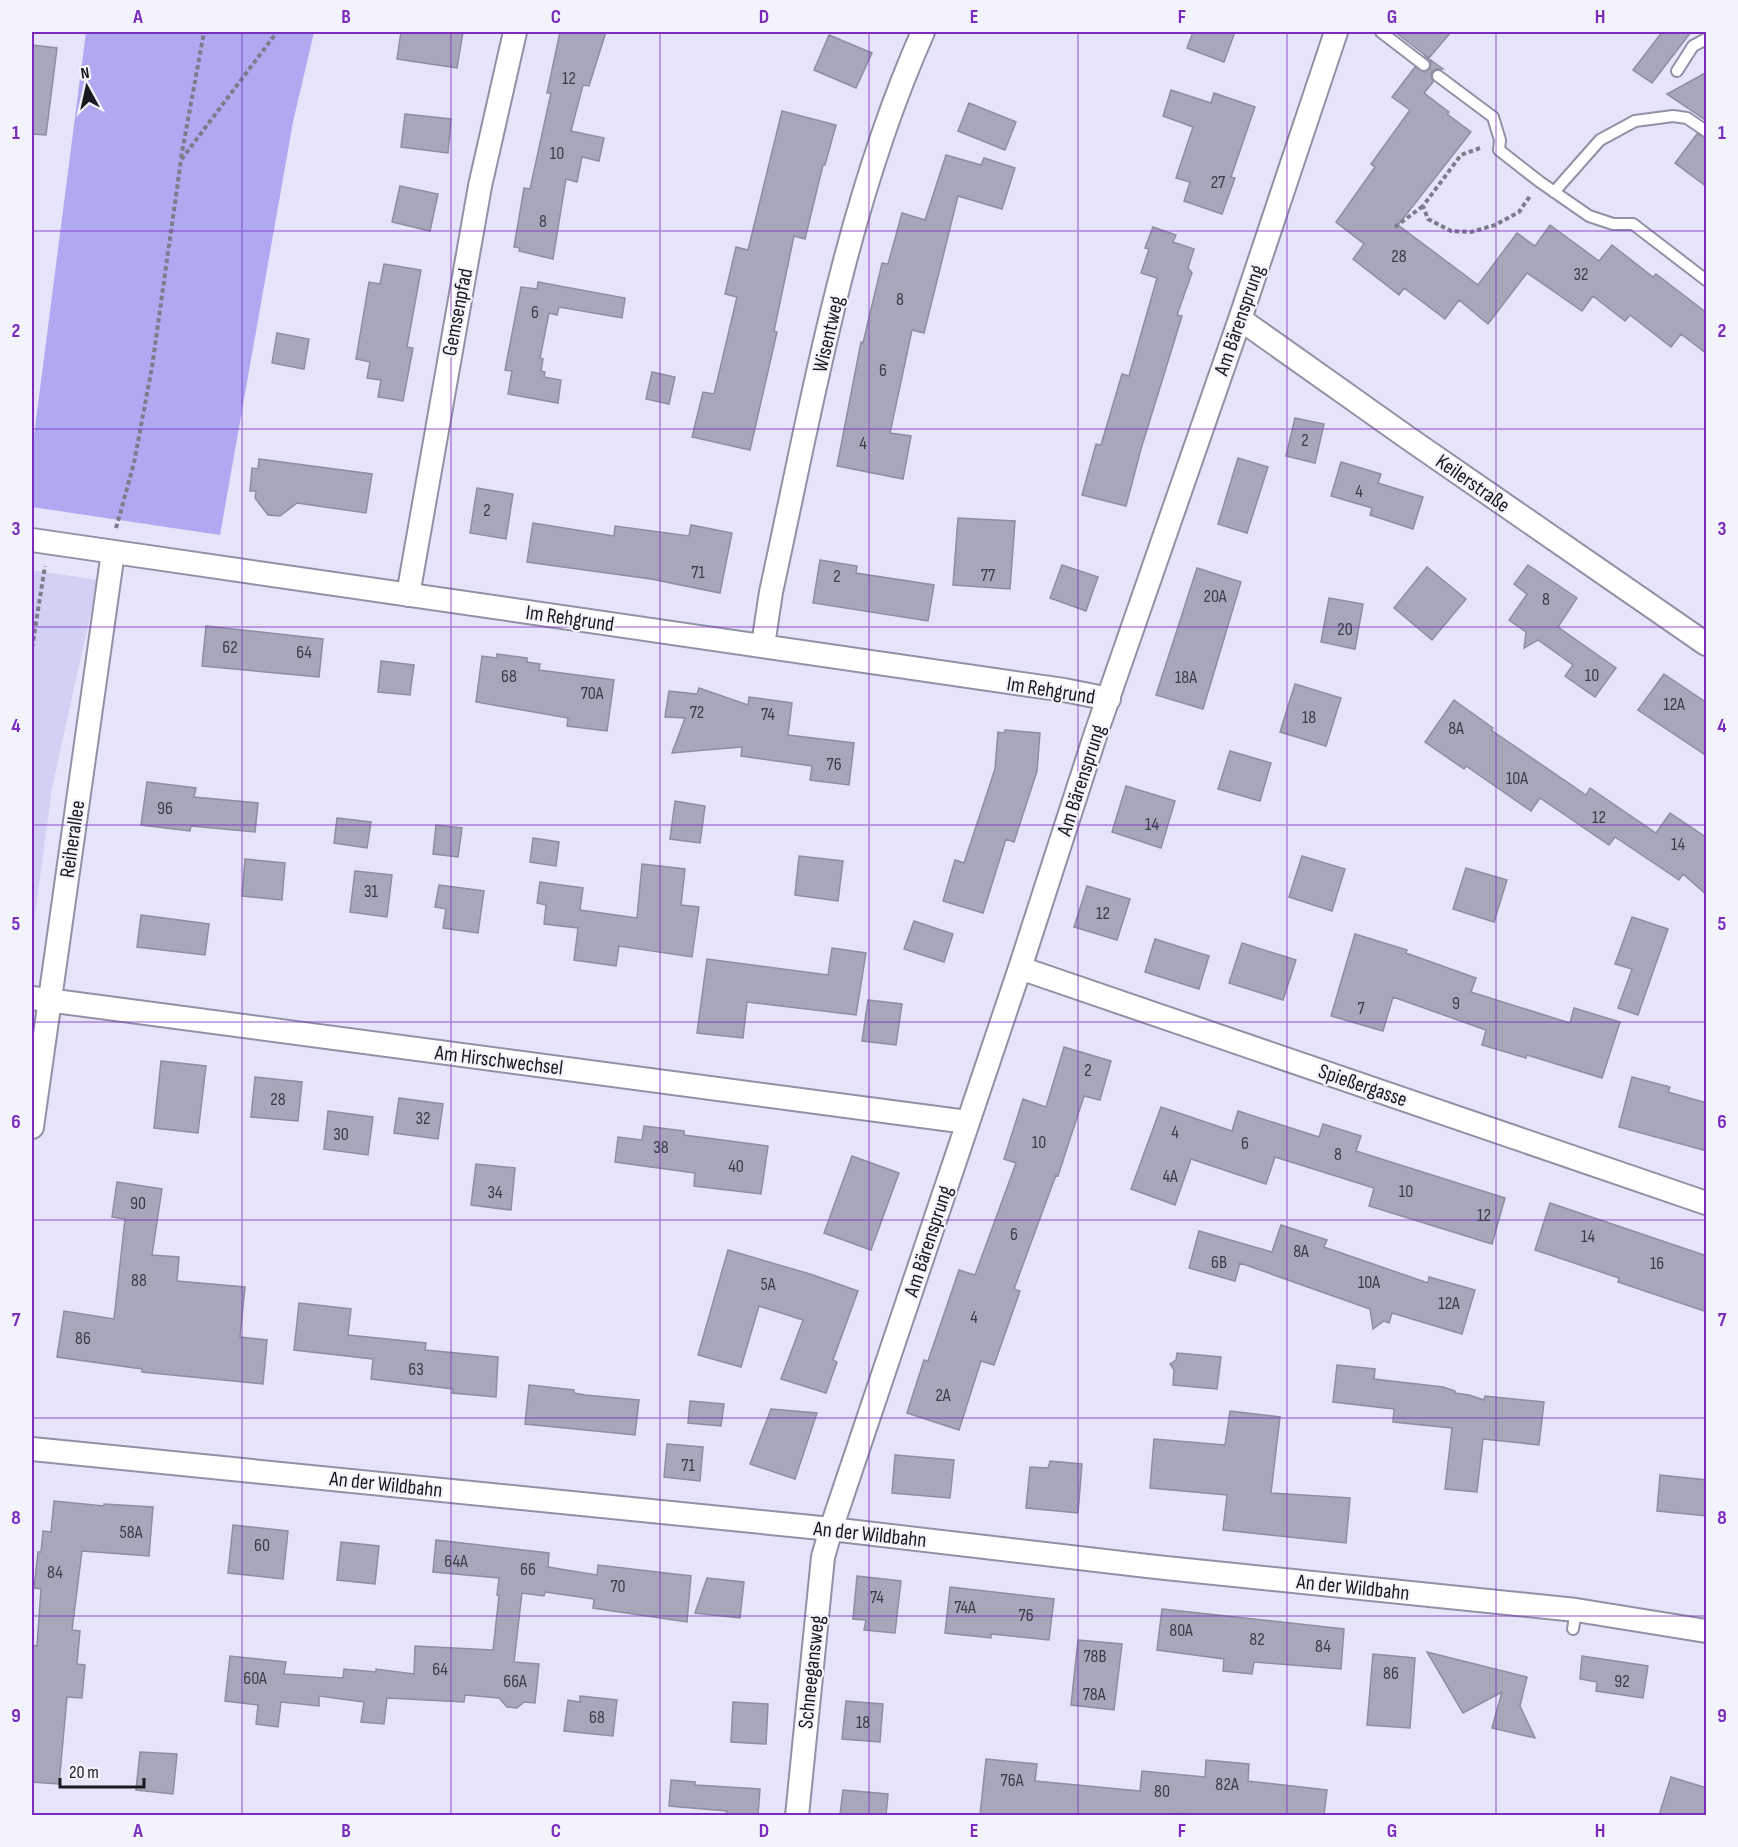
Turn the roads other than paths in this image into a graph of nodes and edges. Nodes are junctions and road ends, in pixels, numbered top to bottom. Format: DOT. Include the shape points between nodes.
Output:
graph roads {
  1 [pos="515,32"];
  2 [pos="923,32"];
  3 [pos="1336,32"];
  4 [pos="1381,32"];
  5 [pos="1707,39"];
  6 [pos="1424,65"];
  7 [pos="1677,70"];
  8 [pos="1438,76"];
  9 [pos="1707,130"];
  10 [pos="1554,192"];
  11 [pos="1707,280"];
  12 [pos="1240,319"];
  13 [pos="40,541"];
  14 [pos="113,552"];
  15 [pos="408,595"];
  16 [pos="1707,644"];
  17 [pos="763,645"];
  18 [pos="1109,699"];
  19 [pos="1020,968"];
  20 [pos="40,1000"];
  21 [pos="968,1122"];
  22 [pos="32,1127"];
  23 [pos="1707,1203"];
  24 [pos="32,1449"];
  25 [pos="831,1529"];
  26 [pos="1707,1630"];
  27 [pos="796,1815"];
  1 -- 15 [label="street, Gemsenpfad" via="480,186"];
  2 -- 17 [label="street, Wisentweg" via="904,74 842,275 771,592"];
  3 -- 12 [label="street, Am Bärensprung"];
  4 -- 6 [label="lane"];
  5 -- 7 [label="lane" via="1694,46"];
  8 -- 10 [label="lane" via="1493,117 1499,150"];
  9 -- 10 [label="lane" via="1687,118 1673,116 1635,122 1600,140"];
  10 -- 11 [label="lane" via="1589,216 1613,224 1633,224"];
  12 -- 16 [label="street, Keilerstraße"];
  12 -- 18 [label="street, Am Bärensprung"];
  13 -- 14 [label="street, Im Rehgrund"];
  14 -- 15 [label="street, Im Rehgrund"];
  14 -- 20 [label="street, Reiherallee"];
  15 -- 17 [label="street, Im Rehgrund"];
  17 -- 18 [label="street, Im Rehgrund"];
  18 -- 19 [label="street, Am Bärensprung"];
  19 -- 21 [label="street, Am Bärensprung"];
  19 -- 23 [label="street, Spießergasse"];
  20 -- 21 [label="street, Am Hirschwechsel"];
  20 -- 22 [label="street, Reiherallee"];
  21 -- 25 [label="street, Am Bärensprung"];
  24 -- 25 [label="street, An der Wildbahn"];
  25 -- 26 [label="street, An der Wildbahn" via="1575,1620"];
  25 -- 27 [label="street, Schneegansweg" via="823,1557"];
}
